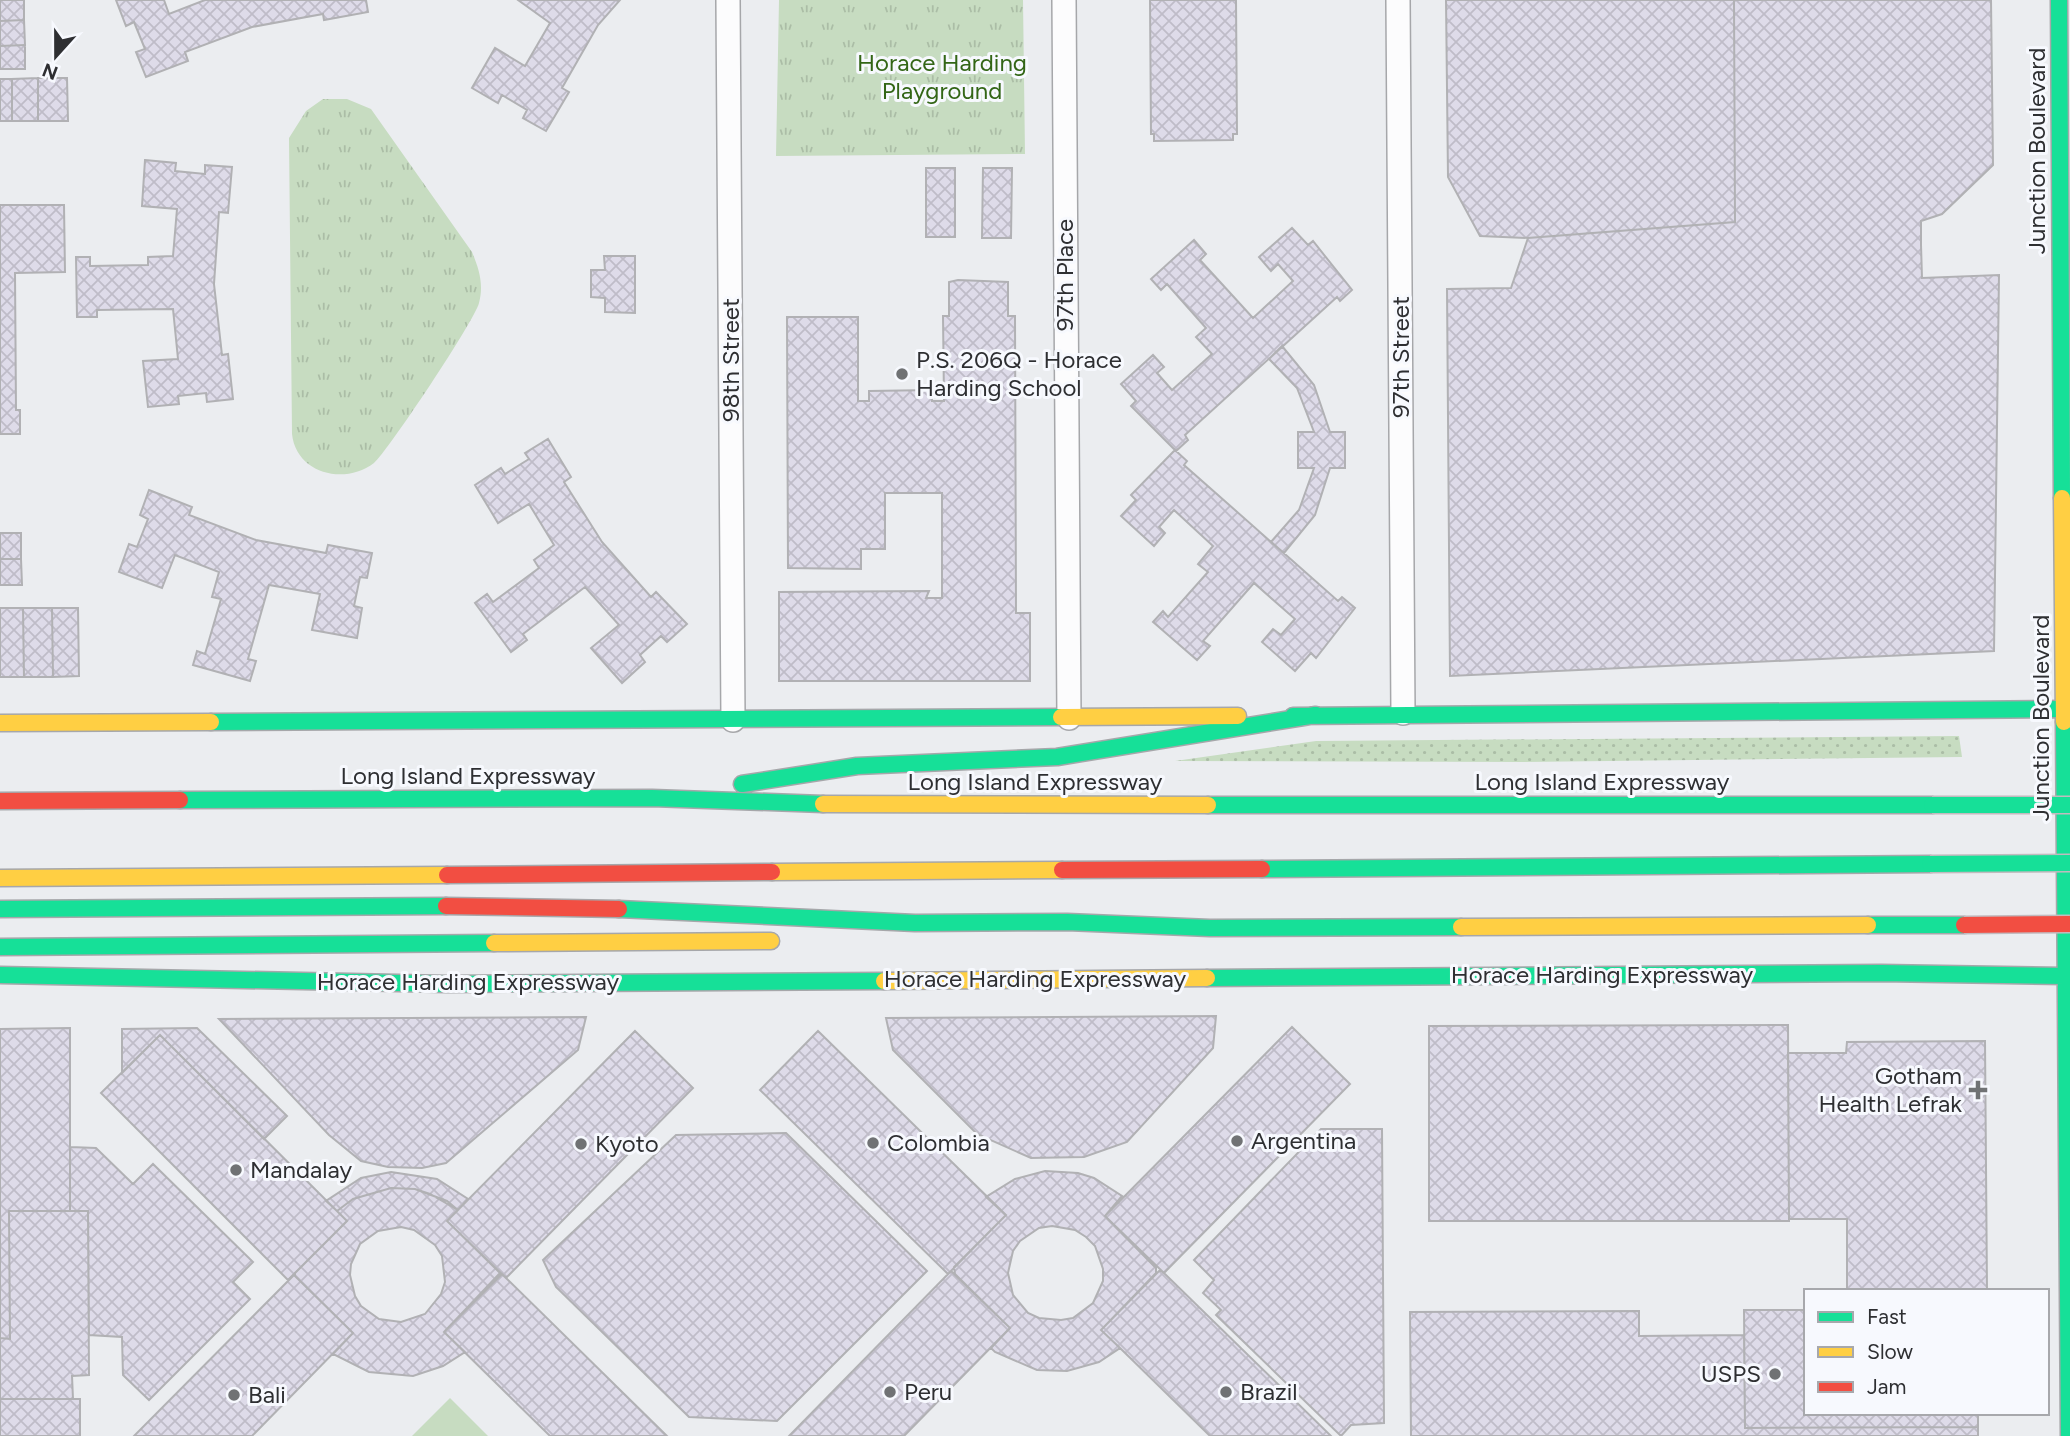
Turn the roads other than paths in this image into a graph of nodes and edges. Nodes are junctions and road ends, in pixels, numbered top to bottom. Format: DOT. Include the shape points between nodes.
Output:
graph roads {
  1 [pos="728,0"];
  2 [pos="1063,0"];
  3 [pos="1398,0"];
  4 [pos="2059,0"];
  5 [pos="2067,709"];
  6 [pos="1403,713"];
  7 [pos="1316,715"];
  8 [pos="1069,719"];
  9 [pos="733,720"];
  10 [pos="0,723"];
  11 [pos="652,798"];
  12 [pos="0,802"];
  13 [pos="2070,805"];
  14 [pos="2070,863"];
  15 [pos="0,878"];
  16 [pos="0,909"];
  17 [pos="2070,925"];
  18 [pos="1210,928"];
  19 [pos="904,940"];
  20 [pos="781,941"];
  21 [pos="0,947"];
  22 [pos="0,975"];
  23 [pos="2067,976"];
  24 [pos="2068,1164"];
  25 [pos="2069,1436"];
  1 -- 9 [label="street, 98th Street"];
  2 -- 8 [label="street, 97th Place"];
  3 -- 6 [label="street, 97th Street"];
  4 -- 5 [label="main road, Junction Boulevard"];
  5 -- 6 [label="main road"];
  5 -- 23 [label="main road, Junction Boulevard"];
  6 -- 7 [label="main road"];
  7 -- 8 [label="main road"];
  7 -- 11 [label="main road" via="1056,757 857,766"];
  8 -- 9 [label="main road"];
  9 -- 10 [label="main road"];
  11 -- 12 [label="main road, Long Island Expressway"];
  11 -- 13 [label="main road, Long Island Expressway, bridge" via="856,805"];
  14 -- 15 [label="main road, bridge"];
  16 -- 18 [label="main road" via="494,906 915,923 1067,922"];
  17 -- 18 [label="main road, bridge"];
  18 -- 19 [label="main road"];
  20 -- 21 [label="main road"];
  22 -- 23 [label="main road, Horace Harding Expressway" via="397,984 1881,973"];
  23 -- 24 [label="main road, Junction Boulevard"];
  24 -- 25 [label="main road, Junction Boulevard"];
}
